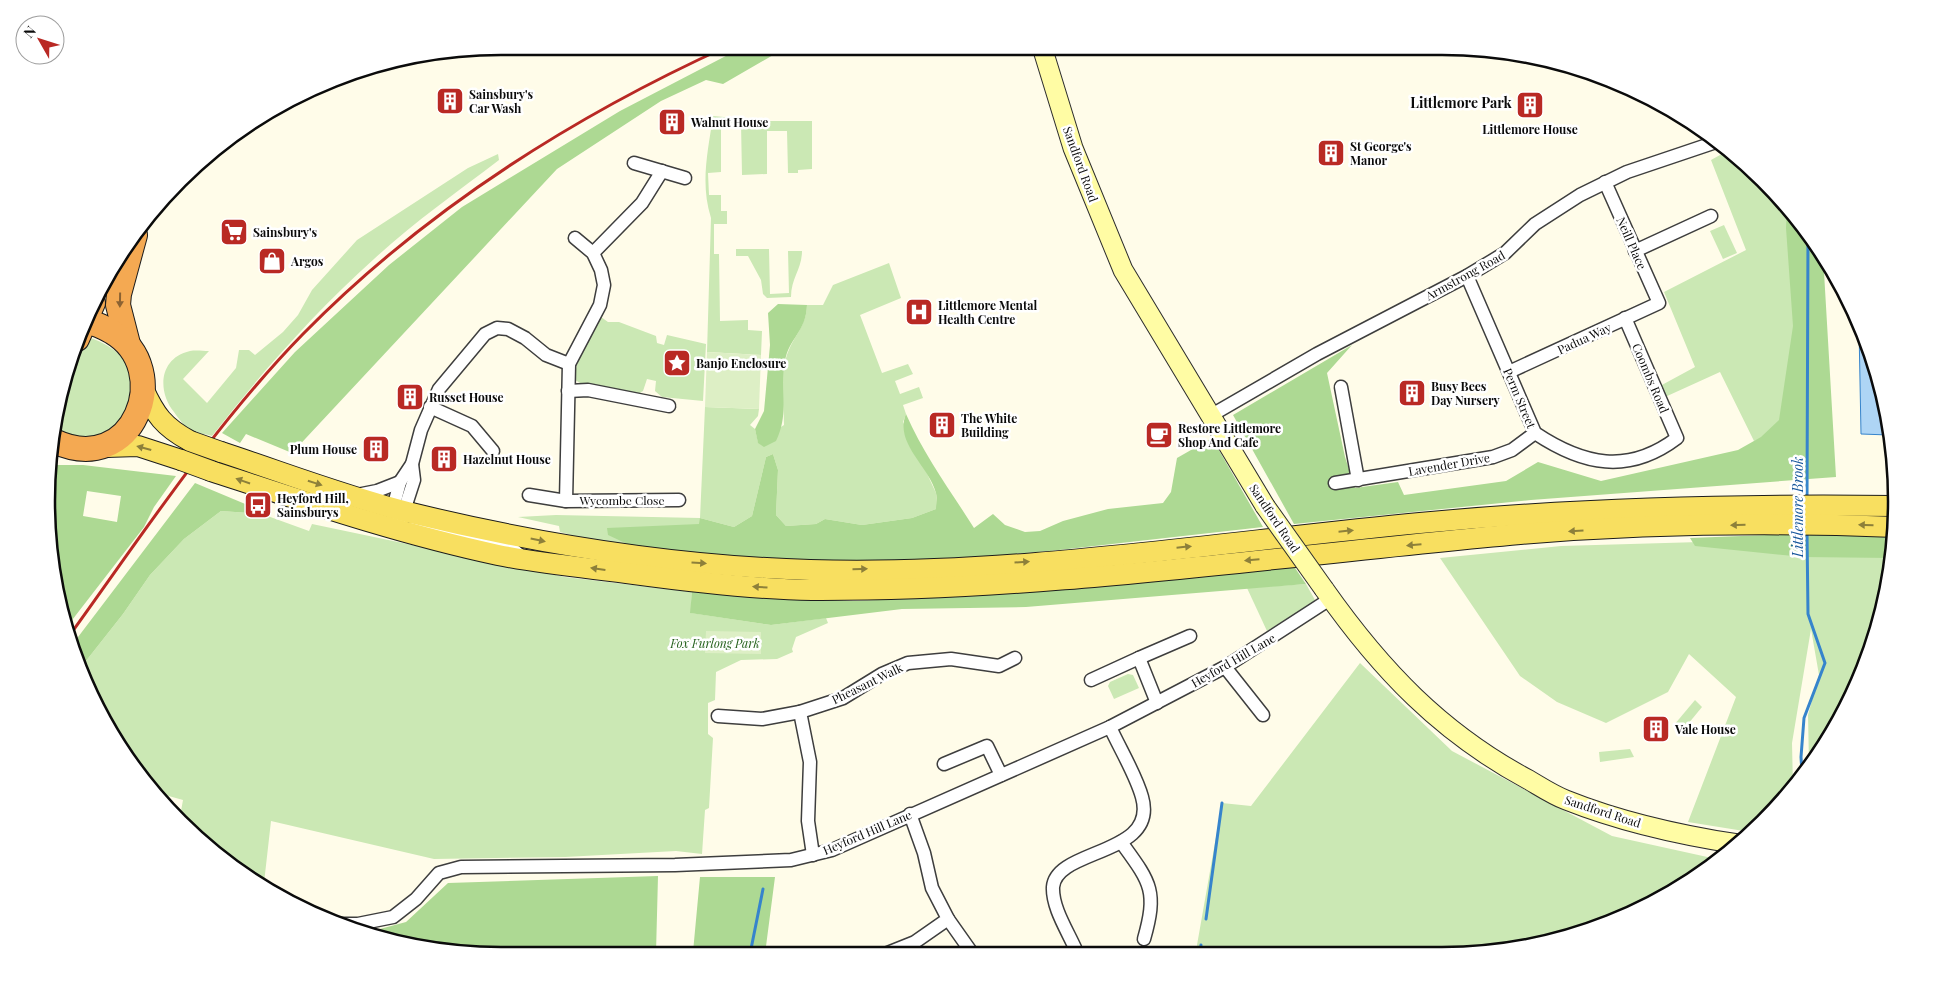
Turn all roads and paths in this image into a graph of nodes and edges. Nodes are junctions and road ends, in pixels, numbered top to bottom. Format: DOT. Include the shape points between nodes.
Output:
graph roads {
  1 [pos="1044,55"];
  2 [pos="1710,144"];
  3 [pos="634,163"];
  4 [pos="662,171"];
  5 [pos="684,178"];
  6 [pos="1605,182"];
  7 [pos="1711,216"];
  8 [pos="574,238"];
  9 [pos="1635,251"];
  10 [pos="131,252"];
  11 [pos="593,253"];
  12 [pos="1467,276"];
  13 [pos="1659,303"];
  14 [pos="1625,318"];
  15 [pos="92,323"];
  16 [pos="128,344"];
  17 [pos="569,364"];
  18 [pos="1509,372"];
  19 [pos="1341,387"];
  20 [pos="143,388"];
  21 [pos="568,391"];
  22 [pos="669,406"];
  23 [pos="430,407"];
  24 [pos="1210,416"];
  25 [pos="1535,432"];
  26 [pos="1677,438"];
  27 [pos="106,447"];
  28 [pos="65,451"];
  29 [pos="493,451"];
  30 [pos="412,464"];
  31 [pos="1358,480"];
  32 [pos="400,482"];
  33 [pos="1335,483"];
  34 [pos="354,495"];
  35 [pos="529,495"];
  36 [pos="566,500"];
  37 [pos="679,500"];
  38 [pos="1888,507"];
  39 [pos="1837,515"];
  40 [pos="397,516"];
  41 [pos="1887,524"];
  42 [pos="1327,594"];
  43 [pos="1190,636"];
  44 [pos="1015,658"];
  45 [pos="1139,658"];
  46 [pos="1225,667"];
  47 [pos="1091,680"];
  48 [pos="1157,703"];
  49 [pos="800,712"];
  50 [pos="718,716"];
  51 [pos="1263,716"];
  52 [pos="1110,727"];
  53 [pos="944,764"];
  54 [pos="1001,774"];
  55 [pos="910,814"];
  56 [pos="1121,842"];
  57 [pos="1729,842"];
  58 [pos="813,854"];
  59 [pos="948,919"];
  60 [pos="360,924"];
  61 [pos="1144,939"];
  62 [pos="902,947"];
  63 [pos="968,947"];
  64 [pos="1075,947"];
  1 -- 24 [label="street, Sandford Road" via="1073,148 1122,270"];
  2 -- 6 [label="street, Armstrong Road"];
  3 -- 4 [label="street"];
  4 -- 5 [label="street"];
  4 -- 11 [label="street" via="642,203"];
  6 -- 9 [label="street, Neill Place"];
  6 -- 12 [label="street, Armstrong Road" via="1580,194 1535,224 1505,253"];
  7 -- 9 [label="street"];
  8 -- 11 [label="street"];
  9 -- 13 [label="street, Neill Place"];
  10 -- 16 [label="highway, one-way" via="118,305"];
  11 -- 17 [label="street" via="604,285 600,305"];
  12 -- 18 [label="street, Perm Street"];
  12 -- 24 [label="street, Armstrong Road" via="1317,354"];
  13 -- 14 [label="street, Padua Way"];
  14 -- 18 [label="street, Padua Way"];
  14 -- 26 [label="street, Coombs Road"];
  15 -- 16 [label="highway"];
  16 -- 20 [label="highway" via="141,368"];
  17 -- 21 [label="street, Wycombe Close"];
  17 -- 23 [label="street" via="546,355 508,329 497,328 485,334 452,372"];
  18 -- 25 [label="street, Perm Street"];
  19 -- 31 [label="street"];
  20 -- 27 [label="highway" via="141,402 131,424"];
  20 -- 34 [label="main road, one-way, bridge" via="154,412 190,441"];
  21 -- 22 [label="street" via="588,390"];
  21 -- 36 [label="street, Wycombe Close"];
  23 -- 29 [label="street" via="472,426"];
  23 -- 30 [label="street"];
  24 -- 42 [label="street, Sandford Road, bridge" via="1265,506"];
  25 -- 26 [label="street, Perm Street" via="1557,448 1584,459 1611,462 1643,459"];
  25 -- 31 [label="street, Lavender Drive" via="1512,450 1493,457"];
  27 -- 28 [label="highway"];
  40 -- 27 [label="main road, one-way, bridge" via="211,471 138,446"];
  30 -- 32 [label="street"];
  30 -- 40 [label="street" via="414,480"];
  31 -- 33 [label="street, Lavender Drive"];
  32 -- 34 [label="street"];
  32 -- 40 [label="street"];
  34 -- 40 [label="main road"];
  35 -- 36 [label="street, Wycombe Close"];
  36 -- 37 [label="street, Wycombe Close"];
  38 -- 39 [label="main road"];
  40 -- 39 [label="main road, one-way" via="545,542 692,562 811,570 966,566 1088,557 1442,521 1668,507 1788,504"];
  39 -- 40 [label="main road, one-way" via="1787,524 1524,534 965,587 808,590 695,582 525,559"];
  41 -- 39 [label="main road, one-way"];
  42 -- 46 [label="street, Heyford Hill Lane"];
  42 -- 57 [label="street, Sandford Road" via="1408,693 1447,727 1504,767 1564,799 1622,819 1678,834"];
  43 -- 45 [label="street"];
  44 -- 49 [label="street, Pheasant Walk" via="999,666 951,659 908,663 882,674 843,698"];
  45 -- 47 [label="street"];
  45 -- 48 [label="street"];
  46 -- 48 [label="street, Heyford Hill Lane"];
  46 -- 51 [label="street"];
  48 -- 52 [label="street, Heyford Hill Lane"];
  49 -- 50 [label="street, Pheasant Walk" via="762,719"];
  49 -- 58 [label="street" via="810,762 808,821"];
  52 -- 54 [label="street, Heyford Hill Lane"];
  52 -- 56 [label="street" via="1143,798 1142,817 1137,828"];
  53 -- 54 [label="street" via="987,746"];
  54 -- 55 [label="street, Heyford Hill Lane"];
  55 -- 58 [label="street, Heyford Hill Lane" via="832,850"];
  55 -- 59 [label="street" via="932,888"];
  56 -- 61 [label="street" via="1145,875 1151,894 1152,911"];
  56 -- 64 [label="street" via="1063,870 1053,885 1054,899"];
  58 -- 60 [label="street, Heyford Hill Lane" via="791,860 675,865 461,867 439,873 416,899 393,917"];
  59 -- 62 [label="street"];
  59 -- 63 [label="street"];
}
